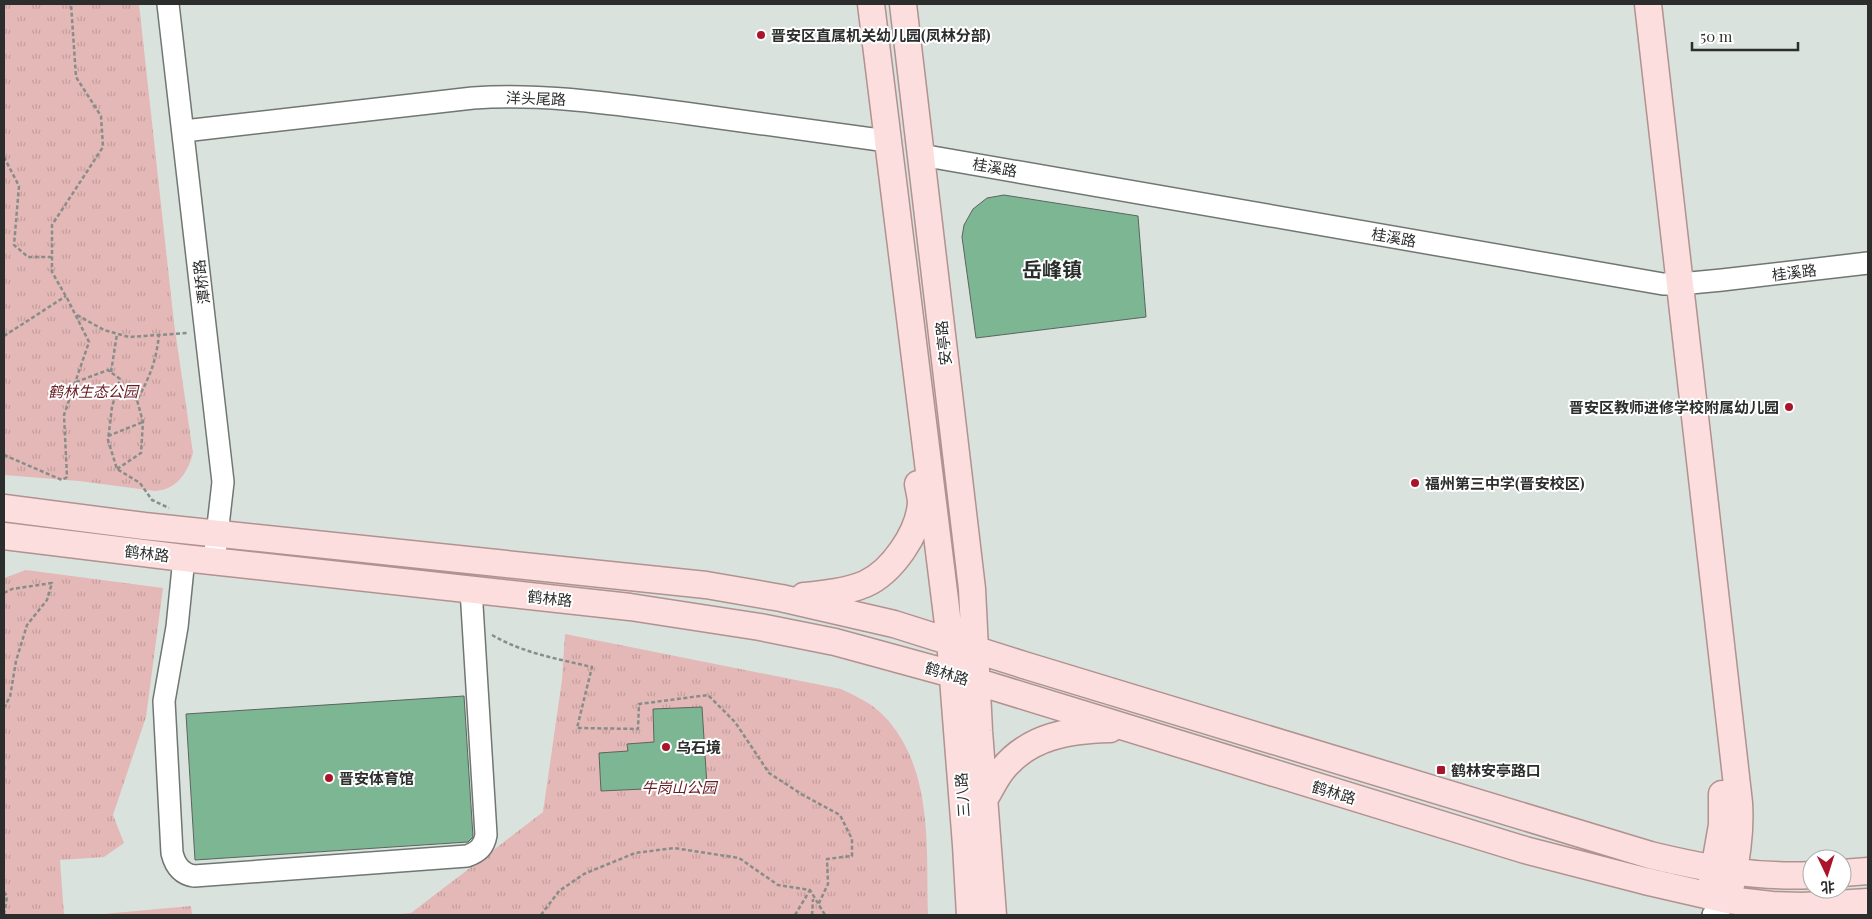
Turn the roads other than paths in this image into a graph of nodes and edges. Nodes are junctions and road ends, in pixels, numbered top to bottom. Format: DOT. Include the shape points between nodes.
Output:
graph roads {
  1 [pos="168,4"];
  2 [pos="871,4"];
  3 [pos="903,4"];
  4 [pos="1630,4"];
  5 [pos="1648,4"];
  6 [pos="184,131"];
  7 [pos="887,141"];
  8 [pos="921,155"];
  9 [pos="1868,264"];
  10 [pos="1672,284"];
  11 [pos="913,347"];
  12 [pos="4,508"];
  13 [pos="216,534"];
  14 [pos="4,536"];
  15 [pos="184,558"];
  16 [pos="214,561"];
  17 [pos="472,589"];
  18 [pos="781,598"];
  19 [pos="950,640"];
  20 [pos="975,649"];
  21 [pos="952,674"];
  22 [pos="976,682"];
  23 [pos="1131,730"];
  24 [pos="984,800"];
  25 [pos="1724,871"];
  26 [pos="1868,871"];
  27 [pos="1852,872"];
  28 [pos="1802,875"];
  29 [pos="1868,902"];
  30 [pos="1717,904"];
  31 [pos="970,915"];
  32 [pos="993,915"];
  1 -- 6 [label="street, 潭桥路"];
  2 -- 7 [label="main road, 安亭路"];
  3 -- 8 [label="main road, 安亭路"];
  4 -- 10 [label="main road"];
  5 -- 10 [label="main road"];
  6 -- 7 [label="street, 洋头尾路" via="512,96 617,104"];
  6 -- 13 [label="street, 潭桥路" via="223,482"];
  7 -- 11 [label="main road, 安亭路"];
  8 -- 10 [label="street, 桂溪路"];
  8 -- 20 [label="main road, 安亭路" via="972,589"];
  9 -- 10 [label="street, 桂溪路"];
  10 -- 25 [label="main road" via="1723,806"];
  11 -- 18 [label="main road" via="907,375 921,503 906,545 894,561 867,583 826,594"];
  11 -- 19 [label="main road, 安亭路"];
  12 -- 13 [label="main road, 鹤林路"];
  13 -- 16 [label="street, 潭桥路"];
  13 -- 18 [label="main road, 鹤林路" via="696,584"];
  14 -- 15 [label="main road, 鹤林路"];
  15 -- 16 [label="main road, 鹤林路"];
  15 -- 17 [label="street" via="177,627 164,701 172,853 177,866 186,875 194,876 467,856 480,849 486,835"];
  16 -- 17 [label="main road, 鹤林路"];
  17 -- 21 [label="main road, 鹤林路" via="630,607 760,627 835,642"];
  18 -- 19 [label="main road, 鹤林路"];
  19 -- 20 [label="main road, 鹤林路"];
  19 -- 21 [label="main road, 安亭路"];
  20 -- 22 [label="main road, 安亭路"];
  20 -- 25 [label="main road, 鹤林路" via="1650,855"];
  21 -- 22 [label="main road, 鹤林路"];
  21 -- 31 [label="main road, 三八路"];
  22 -- 23 [label="main road, 鹤林路"];
  22 -- 24 [label="main road, 三八路"];
  23 -- 24 [label="main road" via="1095,729 1065,733 1031,745 1002,770"];
  23 -- 30 [label="main road, 鹤林路" via="1525,850 1645,881"];
  24 -- 32 [label="main road, 三八路"];
  25 -- 28 [label="main road, 鹤林路"];
  25 -- 30 [label="main road"];
  26 -- 27 [label="main road"];
  29 -- 30 [label="main road, 鹤林路" via="1803,906"];
}
